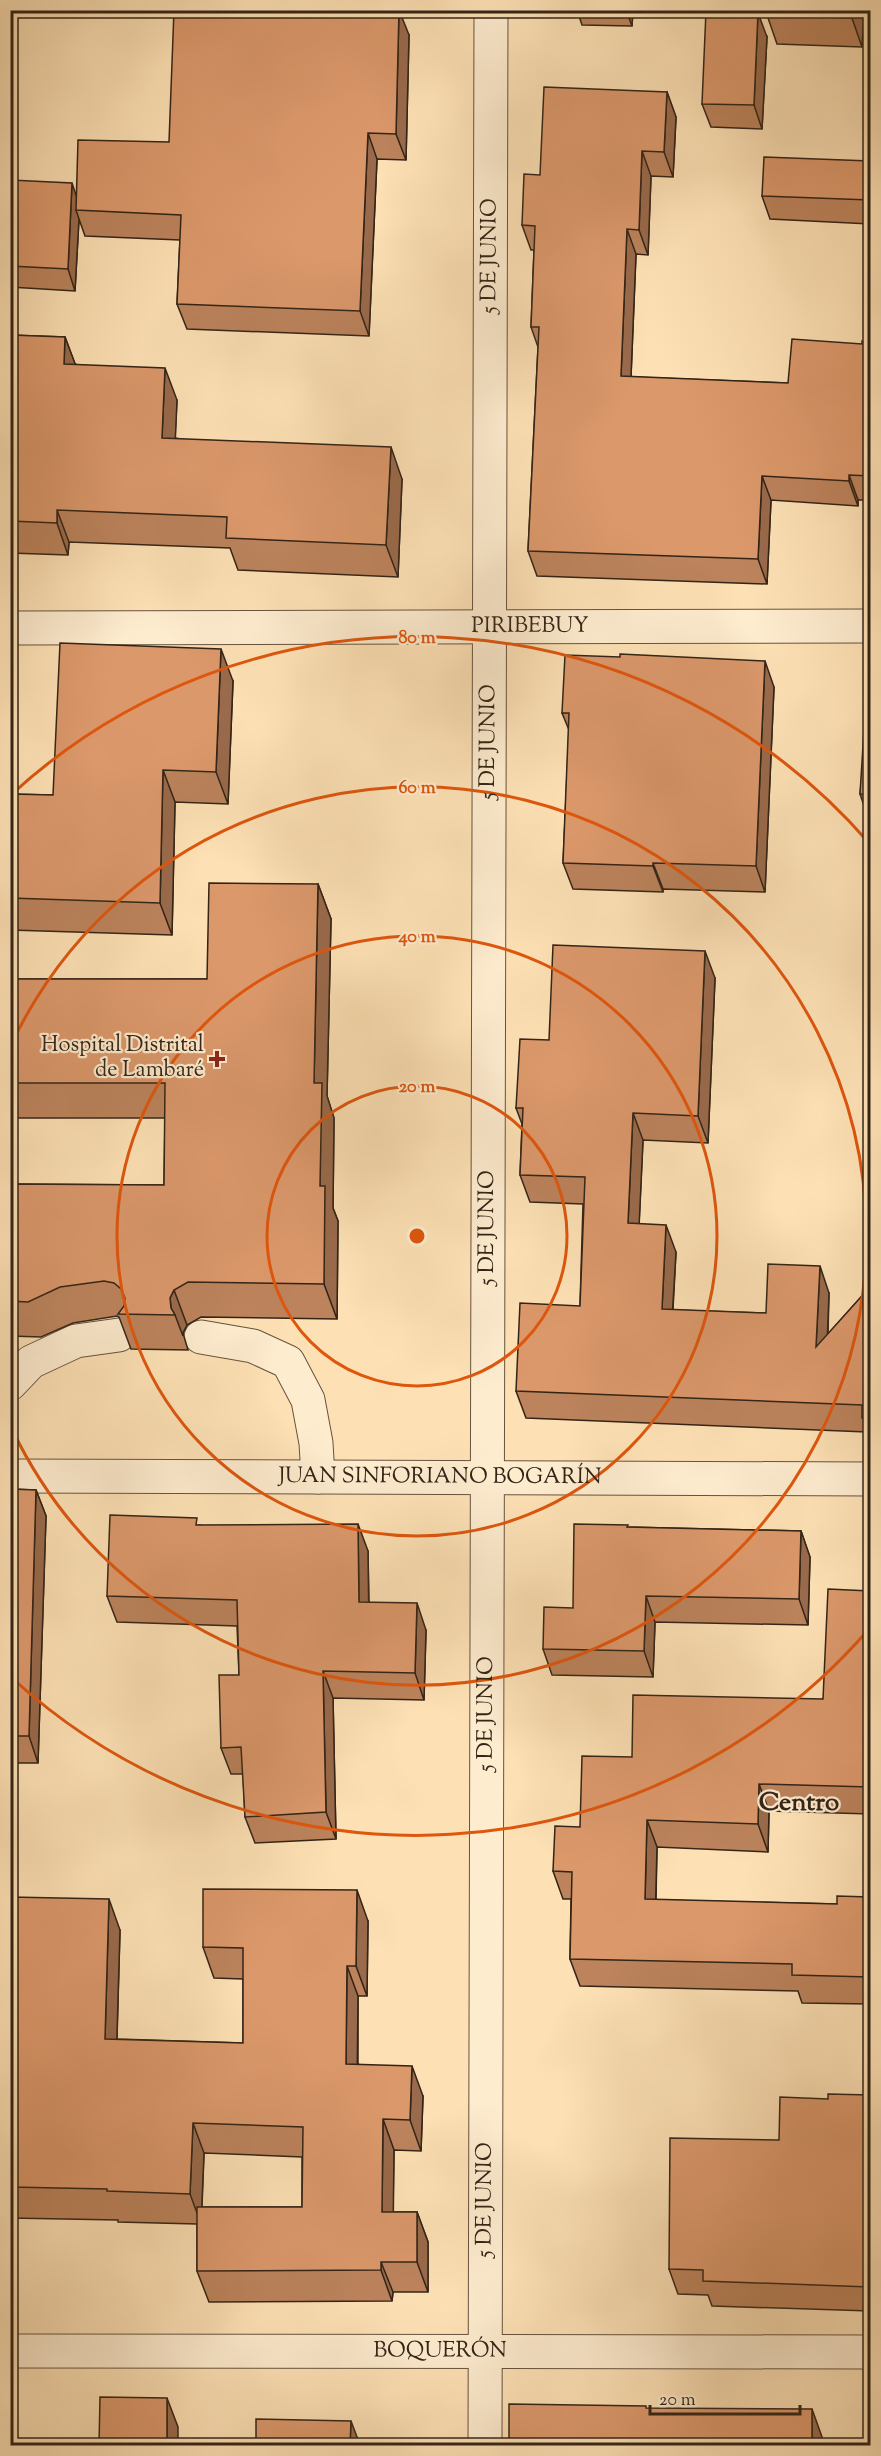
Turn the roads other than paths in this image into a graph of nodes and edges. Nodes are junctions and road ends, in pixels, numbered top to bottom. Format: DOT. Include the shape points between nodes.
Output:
graph roads {
  1 [pos="491,10"];
  2 [pos="870,626"];
  3 [pos="489,627"];
  4 [pos="10,628"];
  5 [pos="119,1335"];
  6 [pos="201,1337"];
  7 [pos="10,1384"];
  8 [pos="10,1476"];
  9 [pos="318,1477"];
  10 [pos="488,1478"];
  11 [pos="870,1479"];
  12 [pos="10,2351"];
  13 [pos="486,2352"];
  14 [pos="870,2352"];
  15 [pos="485,2445"];
  1 -- 3 [label="street, 5 DE JUNIO"];
  2 -- 3 [label="street, PIRIBEBUY"];
  3 -- 4 [label="street, PIRIBEBUY"];
  3 -- 10 [label="street, 5 DE JUNIO"];
  5 -- 7 [label="street" via="76,1341 31,1362"];
  6 -- 9 [label="street" via="253,1346 288,1362 308,1400"];
  8 -- 9 [label="street, JUAN SINFORIANO BOGARÍN"];
  9 -- 10 [label="street, JUAN SINFORIANO BOGARÍN"];
  10 -- 11 [label="street, JUAN SINFORIANO BOGARÍN"];
  10 -- 13 [label="street, 5 DE JUNIO"];
  12 -- 13 [label="street, BOQUERÓN"];
  13 -- 14 [label="street, BOQUERÓN"];
  13 -- 15 [label="street, 5 DE JUNIO"];
}
